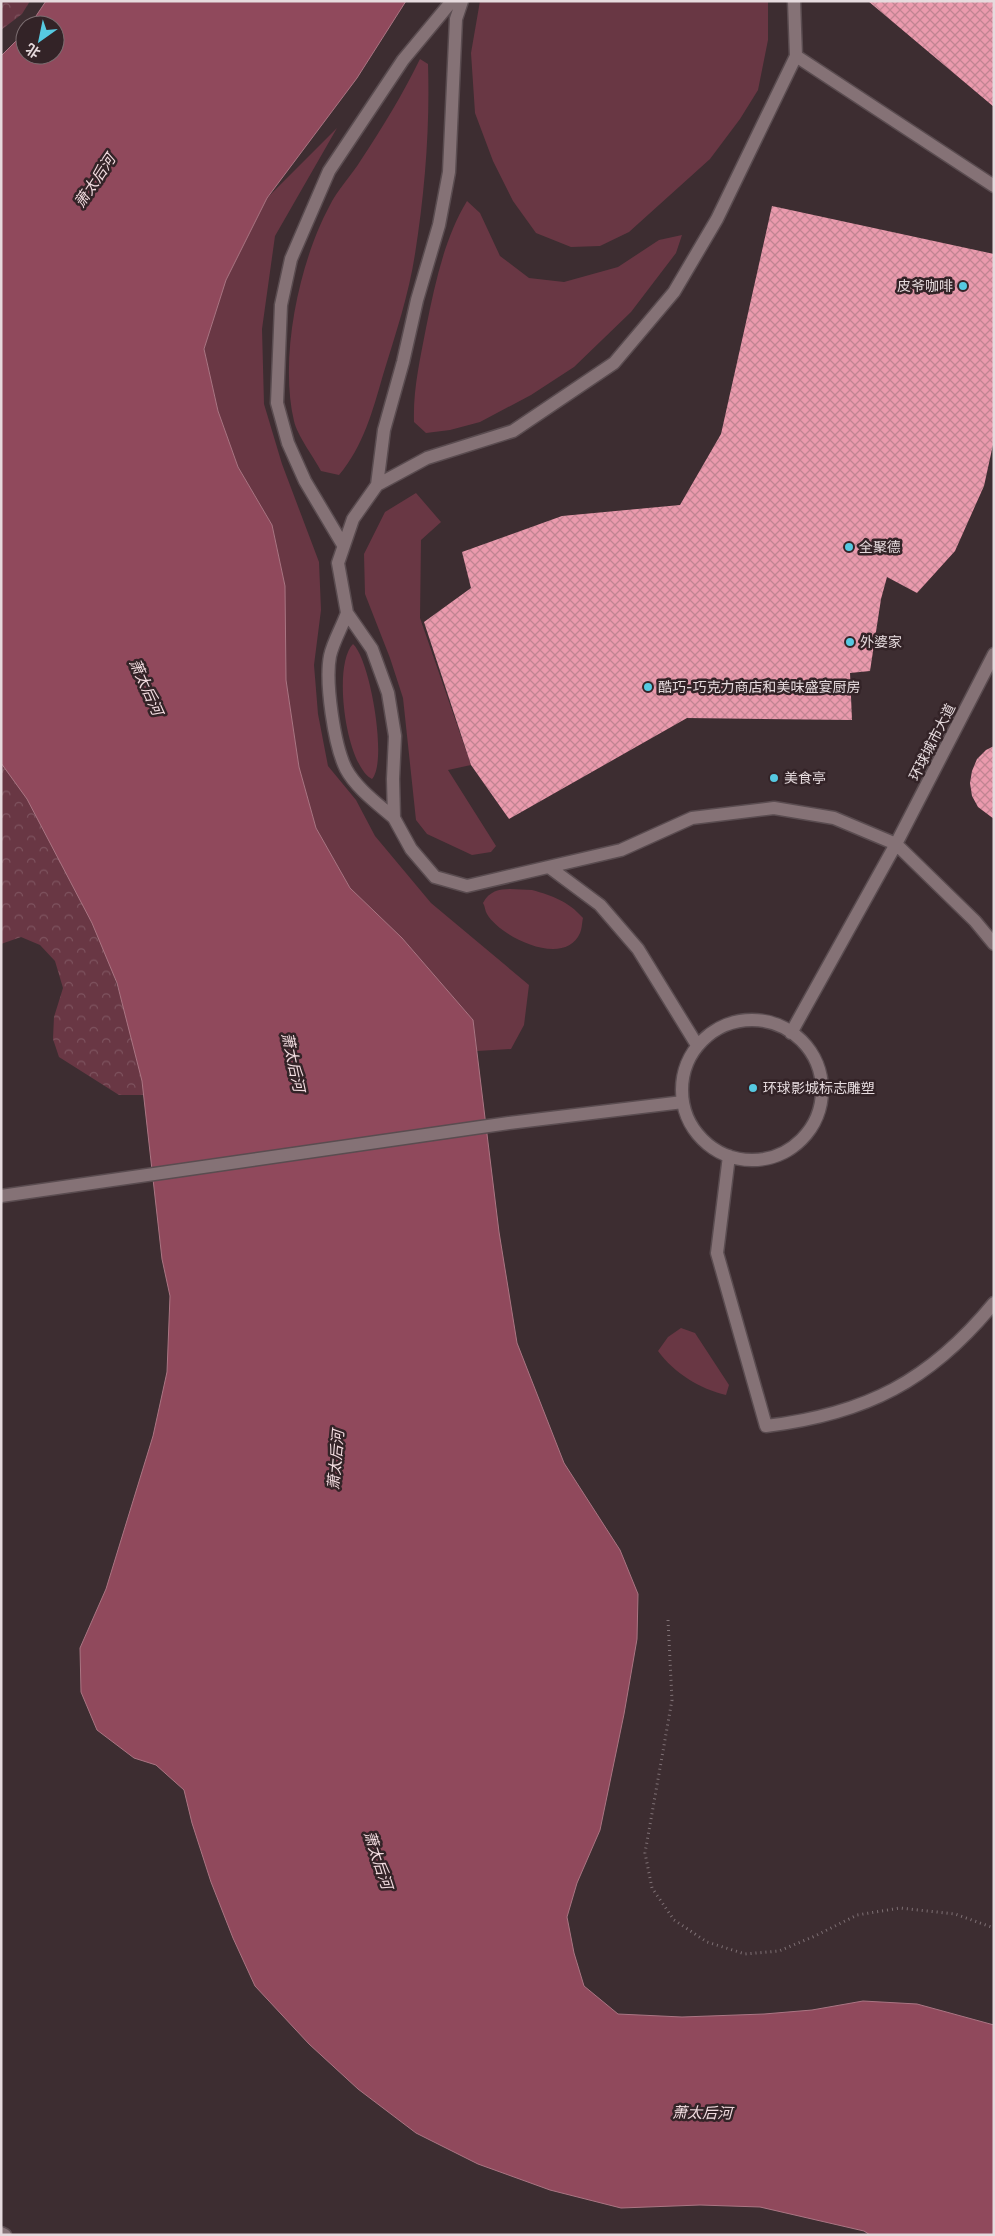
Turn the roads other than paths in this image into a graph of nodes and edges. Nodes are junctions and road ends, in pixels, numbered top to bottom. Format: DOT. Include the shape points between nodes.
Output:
graph roads {
  1 [pos="452,1"];
  2 [pos="462,1"];
  3 [pos="794,1"];
  4 [pos="796,56"];
  5 [pos="994,186"];
  6 [pos="377,485"];
  7 [pos="343,545"];
  8 [pos="347,613"];
  9 [pos="994,654"];
  10 [pos="394,818"];
  11 [pos="896,844"];
  12 [pos="549,867"];
  13 [pos="994,944"];
  14 [pos="791,1033"];
  15 [pos="697,1045"];
  16 [pos="683,1102"];
  17 [pos="729,1156"];
  18 [pos="1,1196"];
  19 [pos="994,1303"];
  20 [pos="1,2233"];
  21 [pos="4,2235"];
  1 -- 7 [label="street" via="403,60 329,171 291,259 281,305 278,403 288,443 305,481"];
  2 -- 6 [label="street" via="456,29 449,172 439,225 384,430"];
  3 -- 4 [label="street"];
  4 -- 5 [label="street"];
  4 -- 6 [label="street" via="712,227 674,292 614,363 513,431 427,458"];
  6 -- 7 [label="street" via="353,519"];
  7 -- 8 [label="street" via="338,563"];
  8 -- 10 [label="street" via="372,649 388,693 395,736"];
  8 -- 10 [label="street" via="330,656 330,699 335,732 346,769"];
  9 -- 11 [label="street, 环球城市大道"];
  10 -- 12 [label="street" via="411,849 435,877 467,886"];
  11 -- 12 [label="street" via="834,818 774,808 692,818 621,850"];
  11 -- 13 [label="street" via="975,921"];
  11 -- 14 [label="street, 环球城市大道"];
  12 -- 15 [label="street" via="600,905 638,948"];
  14 -- 15 [label="street" via="758,1020 736,1021 715,1030"];
  14 -- 17 [label="street" via="801,1040 814,1059 821,1081 820,1106 812,1127 796,1145 775,1156 752,1160"];
  15 -- 16 [label="street" via="686,1064"];
  16 -- 17 [label="street" via="693,1129 708,1145"];
  16 -- 18 [label="street" via="510,1122"];
  17 -- 19 [label="street" via="716,1253 766,1426 833,1414 878,1398 944,1357"];
  20 -- 21 [label="street"];
}
